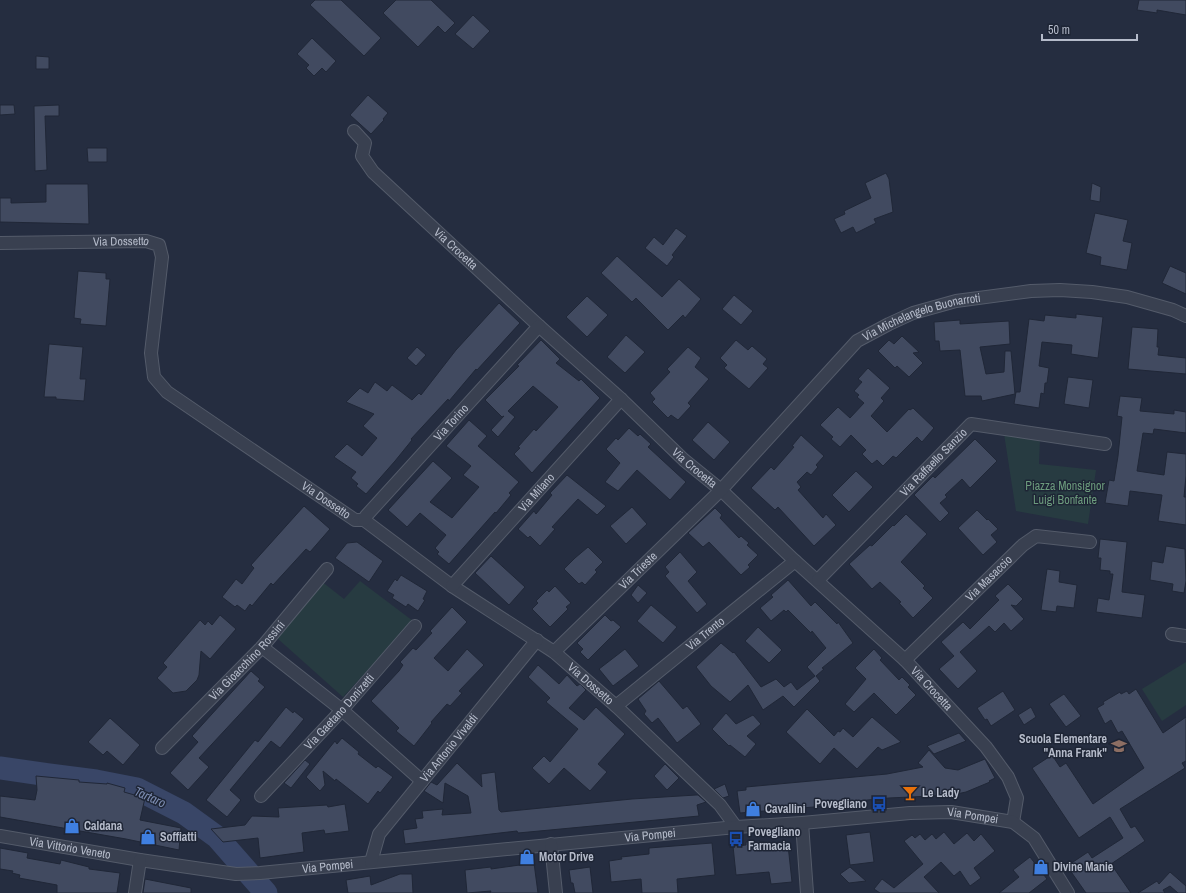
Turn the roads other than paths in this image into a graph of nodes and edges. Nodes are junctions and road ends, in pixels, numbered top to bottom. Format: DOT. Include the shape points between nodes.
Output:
graph roads {
  1 [pos="354,131"];
  2 [pos="0,243"];
  3 [pos="1186,316"];
  4 [pos="539,326"];
  5 [pos="621,398"];
  6 [pos="1105,444"];
  7 [pos="721,490"];
  8 [pos="364,520"];
  9 [pos="1090,542"];
  10 [pos="796,562"];
  11 [pos="328,569"];
  12 [pos="818,580"];
  13 [pos="452,586"];
  14 [pos="415,626"];
  15 [pos="1172,634"];
  16 [pos="1186,636"];
  17 [pos="537,640"];
  18 [pos="262,647"];
  19 [pos="554,652"];
  20 [pos="905,660"];
  21 [pos="616,706"];
  22 [pos="342,710"];
  23 [pos="162,748"];
  24 [pos="422,781"];
  25 [pos="261,796"];
  26 [pos="1013,822"];
  27 [pos="802,823"];
  28 [pos="736,827"];
  29 [pos="0,836"];
  30 [pos="551,844"];
  31 [pos="140,860"];
  32 [pos="371,862"];
  33 [pos="260,873"];
  34 [pos="135,893"];
  35 [pos="556,893"];
  36 [pos="807,893"];
  37 [pos="1068,893"];
  1 -- 4 [label="street, Via Crocetta" via="365,143 362,156 373,172"];
  2 -- 8 [label="street, Via Dossetto" via="146,241 159,245 162,257 151,353 154,377 167,392 355,520"];
  3 -- 7 [label="street, Via Michelangelo Buonarroti" via="1127,297 1060,290 956,301 913,313 857,341"];
  4 -- 5 [label="street, Via Crocetta"];
  4 -- 8 [label="street, Via Torino"];
  5 -- 7 [label="street, Via Crocetta" via="684,460"];
  5 -- 13 [label="street, Via Milano"];
  6 -- 12 [label="street, Via Raffaello Sanzio" via="971,424"];
  7 -- 10 [label="street, Via Crocetta"];
  7 -- 19 [label="street, Via Trieste"];
  8 -- 13 [label="street, Via Dossetto"];
  9 -- 20 [label="street, Via Masaccio" via="1036,536 1023,544"];
  10 -- 12 [label="street, Via Crocetta"];
  10 -- 21 [label="street, Via Trento"];
  11 -- 18 [label="street, Via Gioacchino Rossini"];
  12 -- 20 [label="street, Via Crocetta"];
  13 -- 17 [label="street, Via Dossetto"];
  14 -- 22 [label="street, Via Gaetano Donizetti"];
  15 -- 16 [label="street"];
  17 -- 19 [label="street, Via Dossetto"];
  17 -- 24 [label="street, Via Antonio Vivaldi"];
  18 -- 22 [label="street"];
  18 -- 23 [label="street, Via Gioacchino Rossini"];
  19 -- 21 [label="street, Via Dossetto"];
  20 -- 26 [label="street, Via Crocetta" via="986,747 1008,777 1017,798"];
  21 -- 28 [label="street, Via Dossetto" via="720,805"];
  22 -- 24 [label="street"];
  22 -- 25 [label="street, Via Gaetano Donizetti"];
  24 -- 32 [label="street, Via Antonio Vivaldi" via="379,834"];
  26 -- 27 [label="street, Via Pompei" via="944,812"];
  26 -- 37 [label="street, Via Pompei" via="1034,838"];
  27 -- 28 [label="street, Via Pompei"];
  27 -- 36 [label="street"];
  28 -- 30 [label="street, Via Pompei"];
  29 -- 31 [label="street, Via Vittorio Veneto"];
  30 -- 32 [label="street, Via Pompei"];
  30 -- 35 [label="street"];
  31 -- 33 [label="street, Via Vittorio Veneto" via="236,874"];
  31 -- 34 [label="street"];
  32 -- 33 [label="street, Via Pompei"];
}
